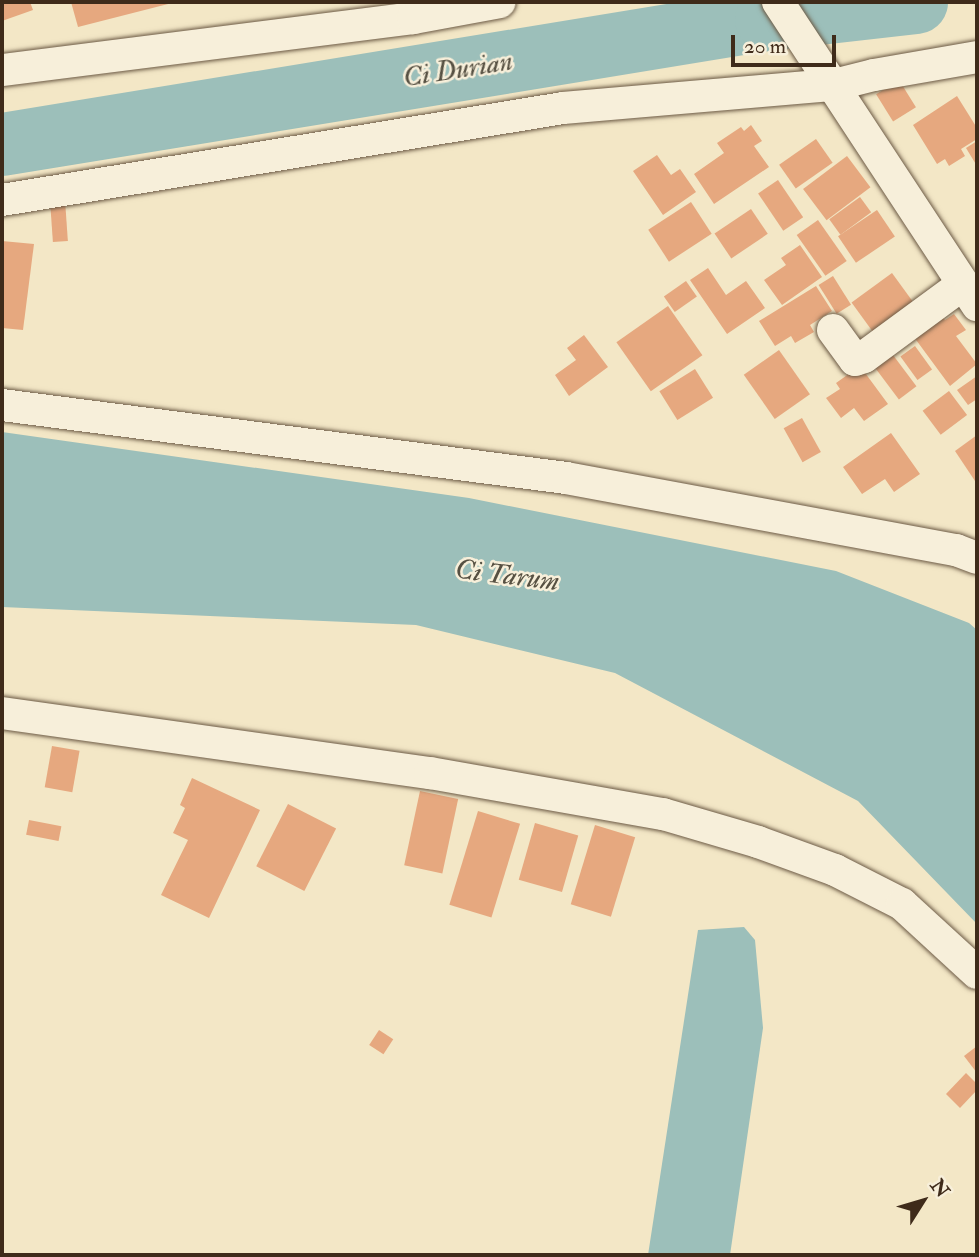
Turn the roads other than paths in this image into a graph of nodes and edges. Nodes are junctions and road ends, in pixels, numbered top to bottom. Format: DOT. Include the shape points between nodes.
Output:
graph roads {
  1 [pos="500,2"];
  2 [pos="778,2"];
  3 [pos="977,57"];
  4 [pos="2,70"];
  5 [pos="834,85"];
  6 [pos="2,200"];
  7 [pos="970,294"];
  8 [pos="833,330"];
  9 [pos="2,405"];
  10 [pos="977,558"];
  11 [pos="2,713"];
  12 [pos="977,972"];
  1 -- 4 [label="street" via="413,18"];
  2 -- 5 [label="street"];
  3 -- 5 [label="street"];
  5 -- 6 [label="street" via="563,108"];
  5 -- 7 [label="street"];
  7 -- 8 [label="street" via="864,358 855,360"];
  9 -- 10 [label="street" via="566,478 956,550"];
  11 -- 12 [label="street" via="416,771 663,814 835,870 902,904"];
}
